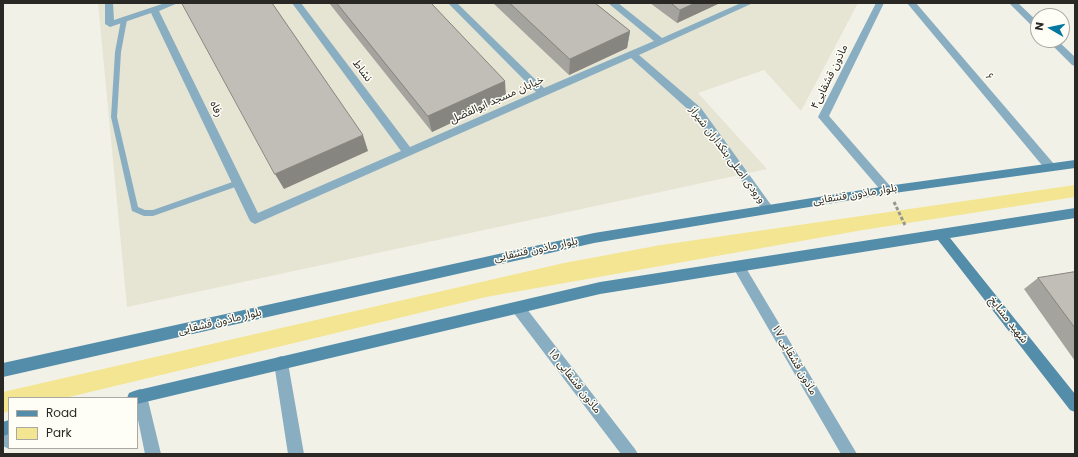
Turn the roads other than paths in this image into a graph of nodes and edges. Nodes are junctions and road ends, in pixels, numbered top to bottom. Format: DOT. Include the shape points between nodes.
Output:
graph roads {
  1 [pos="109,3"];
  2 [pos="174,3"];
  3 [pos="296,3"];
  4 [pos="452,3"];
  5 [pos="612,3"];
  6 [pos="749,3"];
  7 [pos="880,3"];
  8 [pos="910,3"];
  9 [pos="1014,3"];
  10 [pos="154,10"];
  11 [pos="1030,19"];
  12 [pos="124,20"];
  13 [pos="661,42"];
  14 [pos="1060,48"];
  15 [pos="632,54"];
  16 [pos="1075,63"];
  17 [pos="543,93"];
  18 [pos="408,152"];
  19 [pos="1075,164"];
  20 [pos="1050,167"];
  21 [pos="238,183"];
  22 [pos="887,190"];
  23 [pos="768,209"];
  24 [pos="1075,213"];
  25 [pos="255,219"];
  26 [pos="941,235"];
  27 [pos="739,267"];
  28 [pos="518,308"];
  29 [pos="281,363"];
  30 [pos="3,370"];
  31 [pos="137,397"];
  32 [pos="138,401"];
  33 [pos="1075,405"];
  34 [pos="153,454"];
  35 [pos="296,454"];
  36 [pos="630,454"];
  37 [pos="849,454"];
  1 -- 12 [label="street" via="110,24"];
  2 -- 10 [label="street"];
  3 -- 18 [label="street, نشاط"];
  4 -- 17 [label="street"];
  5 -- 13 [label="street"];
  6 -- 13 [label="street, خیابان مسجد ابوالفضل"];
  7 -- 22 [label="street, ۴ماذون قشقایی" via="823,118"];
  8 -- 20 [label="street, ۶"];
  9 -- 11 [label="street"];
  10 -- 12 [label="street"];
  10 -- 21 [label="street, رفاه"];
  12 -- 21 [label="lane" via="120,36 114,117 135,209 153,213"];
  13 -- 15 [label="street, خیابان مسجد ابوالفضل"];
  14 -- 16 [label="street"];
  15 -- 17 [label="street, خیابان مسجد ابوالفضل"];
  15 -- 23 [label="street, ورودی اصلی بنکداران شیراز" via="697,111"];
  17 -- 18 [label="street, خیابان مسجد ابوالفضل"];
  18 -- 25 [label="street, خیابان مسجد ابوالفضل"];
  19 -- 20 [label="street, بلوار ماذون قشقایی"];
  20 -- 22 [label="street, بلوار ماذون قشقایی"];
  21 -- 25 [label="street, رفاه"];
  22 -- 23 [label="street, بلوار ماذون قشقایی"];
  23 -- 30 [label="street, بلوار ماذون قشقایی" via="586,239"];
  24 -- 26 [label="street"];
  26 -- 27 [label="street"];
  26 -- 33 [label="street, شهید مشایخ"];
  27 -- 28 [label="street" via="600,288"];
  27 -- 37 [label="street, ماذون قشقایی ۱۷"];
  28 -- 29 [label="street"];
  28 -- 36 [label="street, ماذون قشقایی ۱۵"];
  29 -- 31 [label="street"];
  29 -- 35 [label="street"];
  32 -- 34 [label="street"];
}
